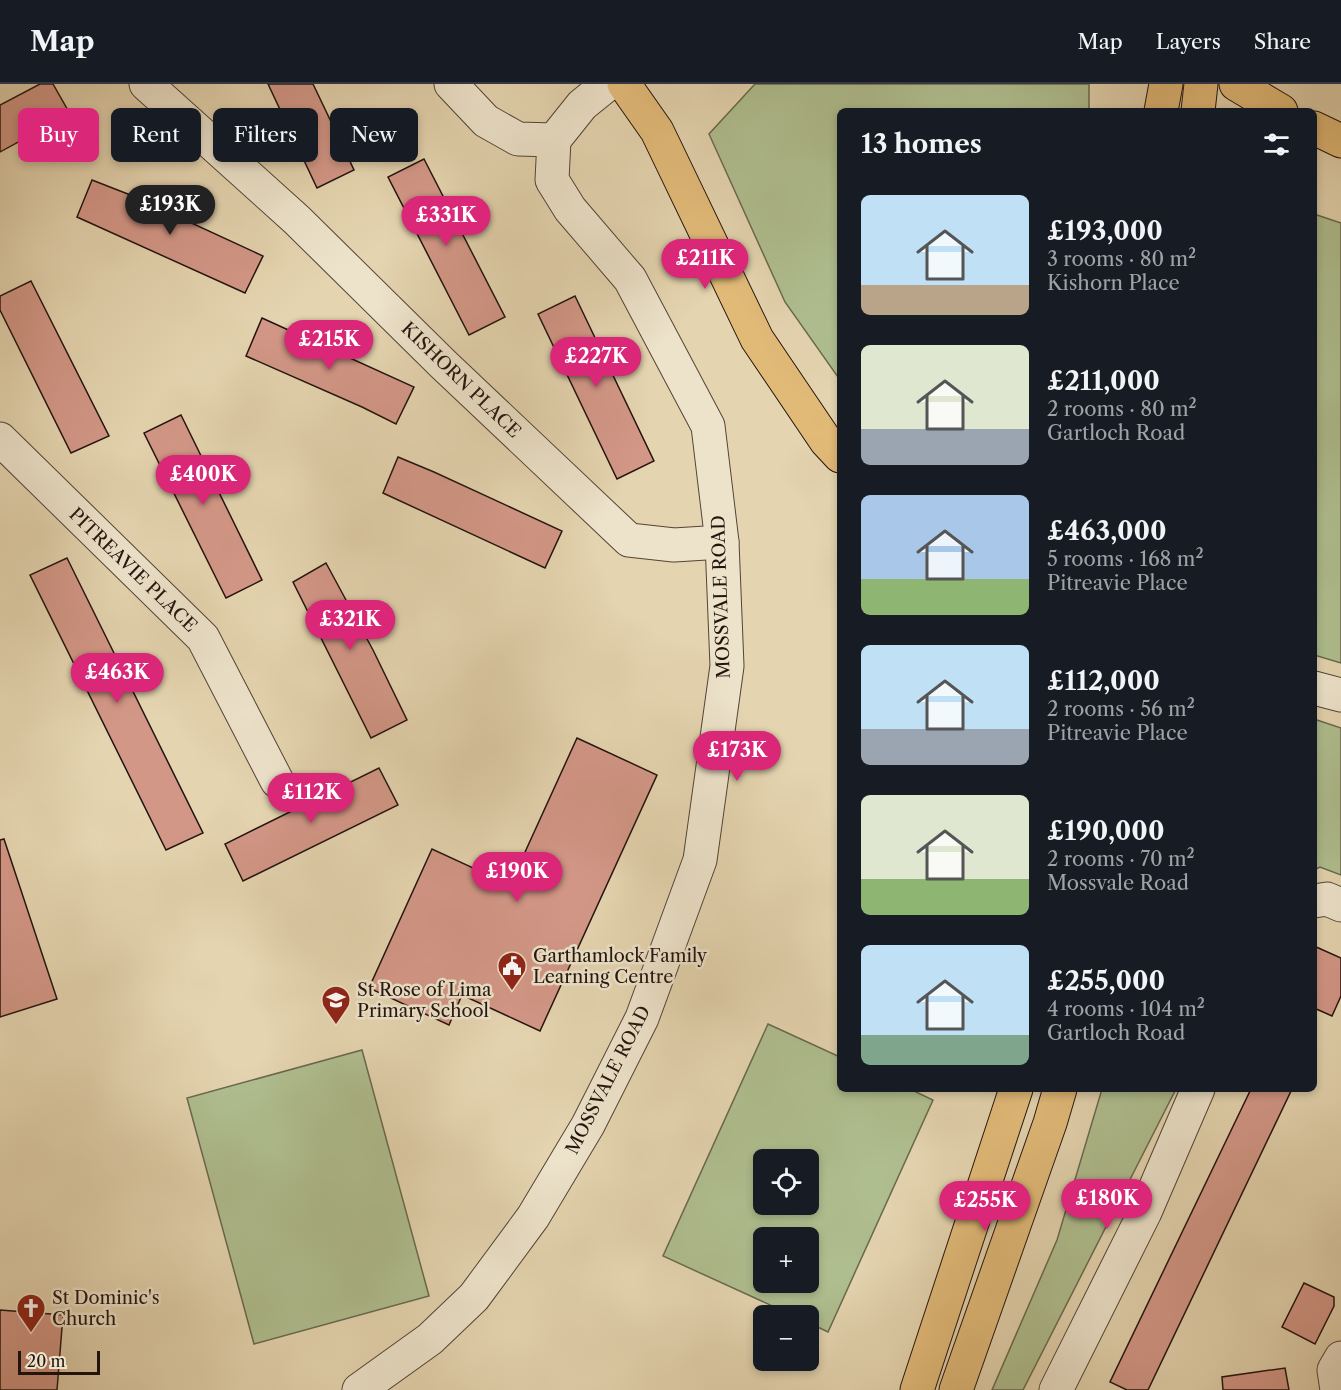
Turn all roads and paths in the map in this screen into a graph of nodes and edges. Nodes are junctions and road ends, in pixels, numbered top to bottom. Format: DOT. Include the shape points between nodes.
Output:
graph roads {
  1 [pos="146,84"];
  2 [pos="451,84"];
  3 [pos="608,84"];
  4 [pos="624,84"];
  5 [pos="1166,84"];
  6 [pos="1201,84"];
  7 [pos="1236,84"];
  8 [pos="1162,108"];
  9 [pos="1198,108"];
  10 [pos="1276,108"];
  11 [pos="1317,129"];
  12 [pos="554,140"];
  13 [pos="1341,141"];
  14 [pos="0,439"];
  15 [pos="837,453"];
  16 [pos="722,542"];
  17 [pos="1317,689"];
  18 [pos="1341,695"];
  19 [pos="277,781"];
  20 [pos="1317,901"];
  21 [pos="1341,905"];
  22 [pos="1015,1092"];
  23 [pos="1059,1092"];
  24 [pos="1197,1092"];
  25 [pos="1341,1358"];
  26 [pos="359,1390"];
  27 [pos="917,1390"];
  28 [pos="956,1390"];
  29 [pos="1056,1390"];
  30 [pos="1337,1390"];
  1 -- 16 [label="street, KISHORN PLACE" via="297,220 629,540 674,545"];
  2 -- 12 [label="street" via="486,121 518,139"];
  3 -- 12 [label="street" via="582,105"];
  4 -- 15 [label="main road" via="657,131 757,339"];
  5 -- 8 [label="main road"];
  6 -- 9 [label="main road"];
  7 -- 10 [label="main road"];
  11 -- 13 [label="main road"];
  12 -- 16 [label="street, MOSSVALE ROAD" via="552,180 570,209 630,279 708,426"];
  14 -- 19 [label="street, PITREAVIE PLACE" via="203,638"];
  16 -- 26 [label="street, MOSSVALE ROAD" via="728,666 700,860 642,1018 588,1125 533,1217 474,1298 430,1339"];
  17 -- 18 [label="street"];
  20 -- 21 [label="street" via="1327,899"];
  22 -- 27 [label="main road"];
  23 -- 28 [label="main road"];
  24 -- 29 [label="street" via="1145,1212"];
  25 -- 30 [label="street" via="1334,1370"];
}
